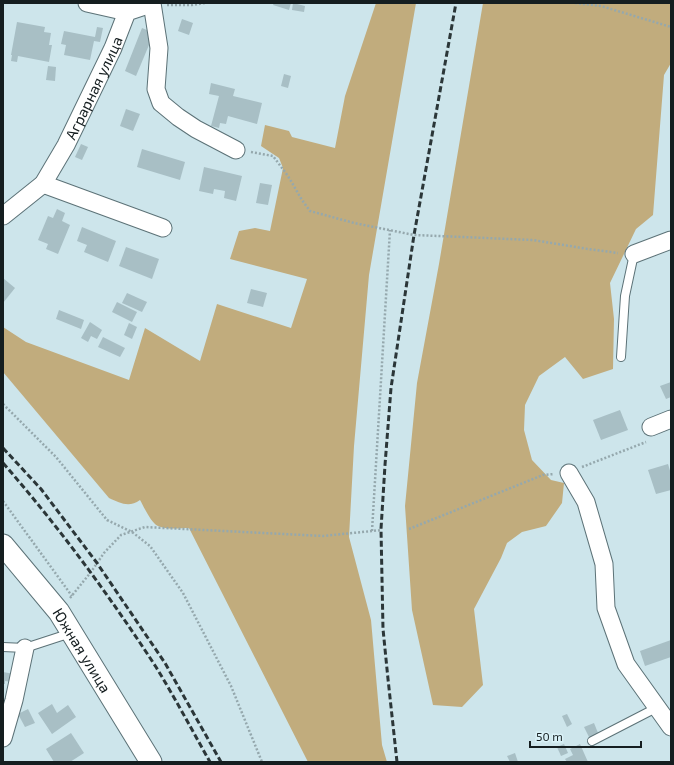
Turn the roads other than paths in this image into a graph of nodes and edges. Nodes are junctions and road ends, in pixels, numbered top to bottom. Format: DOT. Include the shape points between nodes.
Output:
graph roads {
  1 [pos="87,3"];
  2 [pos="156,3"];
  3 [pos="127,12"];
  4 [pos="236,150"];
  5 [pos="43,184"];
  6 [pos="3,216"];
  7 [pos="163,228"];
  8 [pos="671,240"];
  9 [pos="634,254"];
  10 [pos="621,357"];
  11 [pos="671,419"];
  12 [pos="651,427"];
  13 [pos="569,473"];
  14 [pos="3,545"];
  15 [pos="71,633"];
  16 [pos="3,647"];
  17 [pos="25,648"];
  18 [pos="658,707"];
  19 [pos="671,727"];
  20 [pos="3,738"];
  21 [pos="592,741"];
  22 [pos="151,762"];
  1 -- 3 [label="street"];
  2 -- 3 [label="street"];
  2 -- 4 [label="street" via="159,48 156,89 161,103 196,129"];
  3 -- 5 [label="street, Аграрная улица" via="107,62 66,145"];
  5 -- 6 [label="street, Аграрная улица"];
  5 -- 7 [label="street"];
  8 -- 9 [label="street"];
  9 -- 10 [label="lane" via="625,296"];
  11 -- 12 [label="street"];
  13 -- 18 [label="street" via="586,502 604,564 606,608 626,664"];
  14 -- 15 [label="street, Южная улица" via="59,612"];
  15 -- 17 [label="lane"];
  15 -- 22 [label="street, Южная улица"];
  16 -- 17 [label="lane"];
  17 -- 20 [label="street"];
  18 -- 19 [label="street"];
  18 -- 21 [label="lane"];
}
